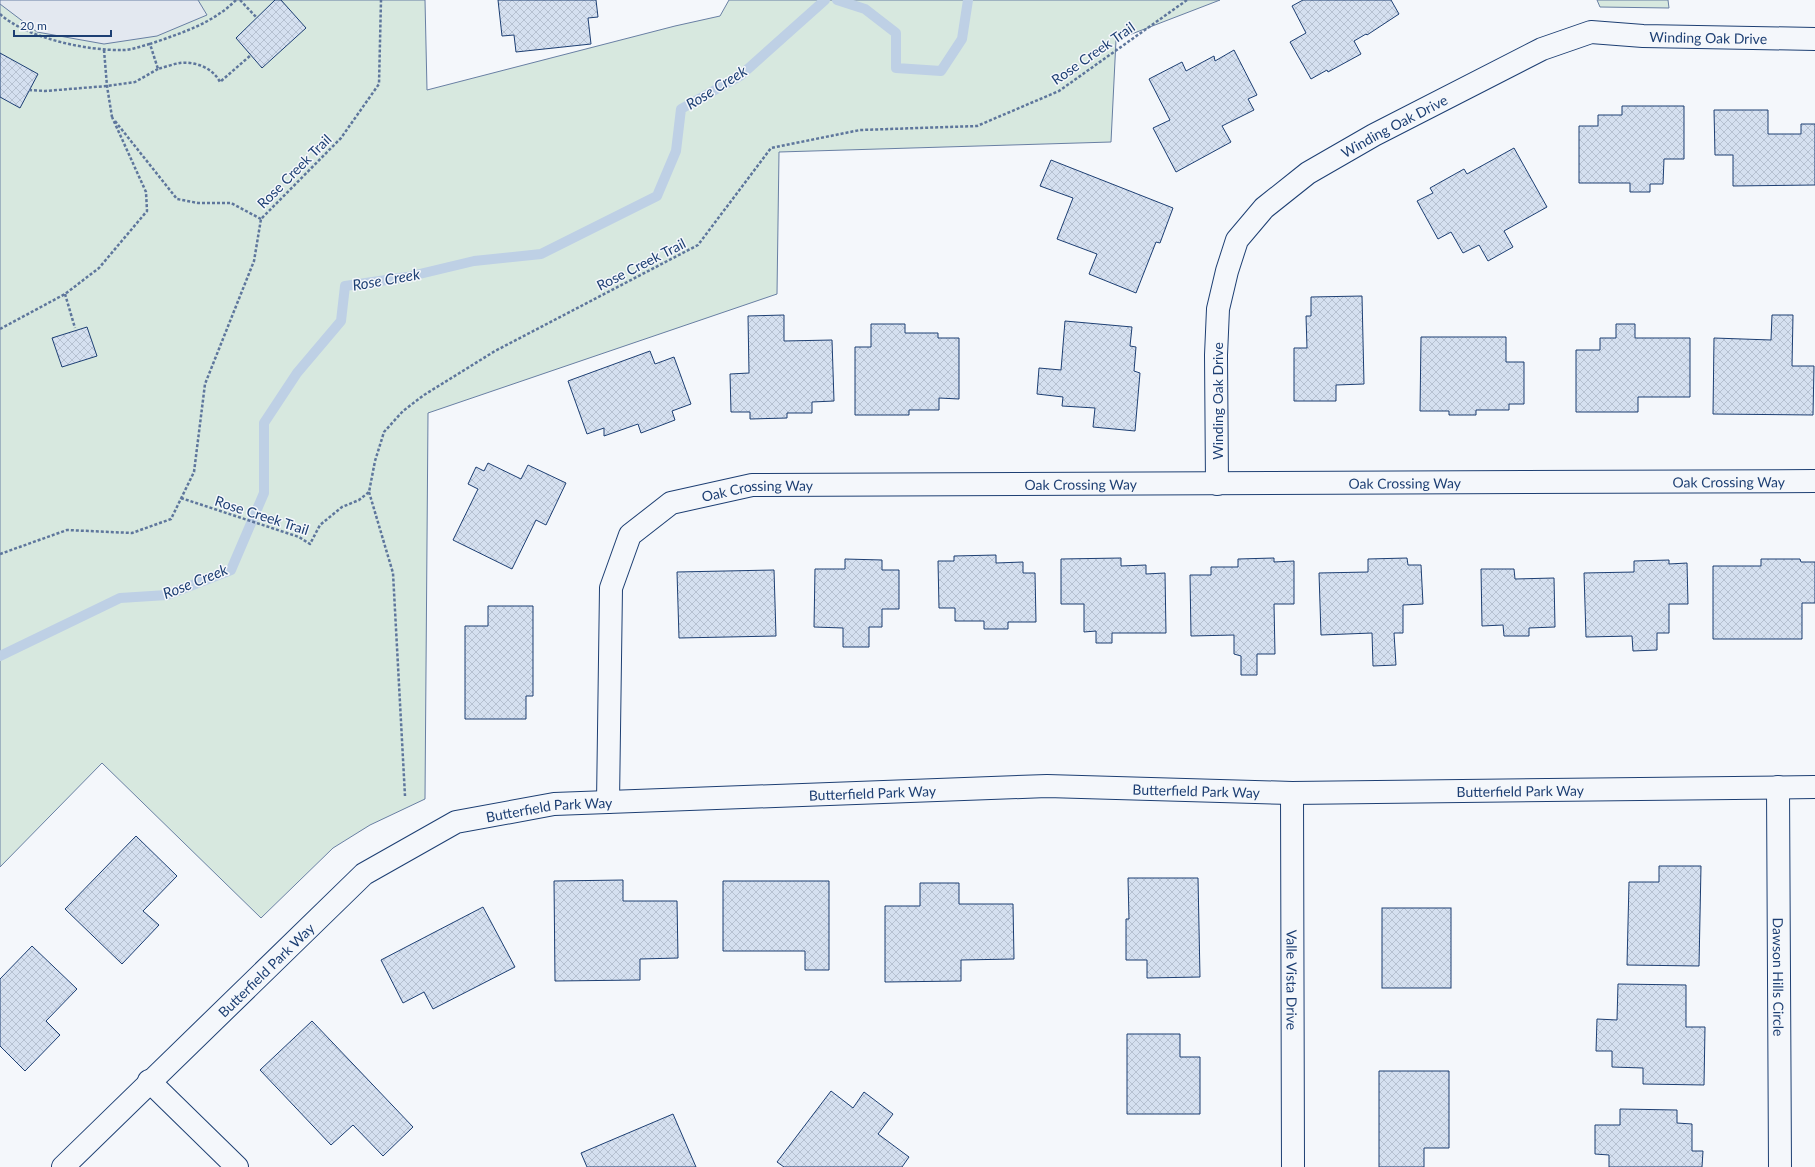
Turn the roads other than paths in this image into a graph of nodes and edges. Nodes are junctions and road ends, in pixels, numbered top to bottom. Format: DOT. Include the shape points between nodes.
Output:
graph roads {
  1 [pos="1815,38"];
  2 [pos="1815,481"];
  3 [pos="1217,484"];
  4 [pos="1778,788"];
  5 [pos="1815,788"];
  6 [pos="1292,793"];
  7 [pos="608,802"];
  8 [pos="149,1081"];
  9 [pos="63,1167"];
  10 [pos="237,1167"];
  11 [pos="1293,1167"];
  12 [pos="1780,1167"];
  1 -- 3 [label="street, Winding Oak Drive" via="1644,36 1591,32 1542,49 1374,135 1308,173 1264,208 1237,240 1227,271 1218,309"];
  2 -- 3 [label="street, Oak Crossing Way"];
  3 -- 7 [label="street, Oak Crossing Way" via="752,485 670,503 630,535 611,588"];
  4 -- 5 [label="street, Butterfield Park Way"];
  4 -- 6 [label="street, Butterfield Park Way"];
  4 -- 12 [label="street, Dawson Hills Circle"];
  6 -- 7 [label="street, Butterfield Park Way" via="1047,786"];
  6 -- 11 [label="street, Valle Vista Drive"];
  7 -- 8 [label="street, Butterfield Park Way" via="554,804 456,822 364,874"];
  8 -- 9 [label="street, Butterfield Park Way"];
  8 -- 10 [label="street"];
}
